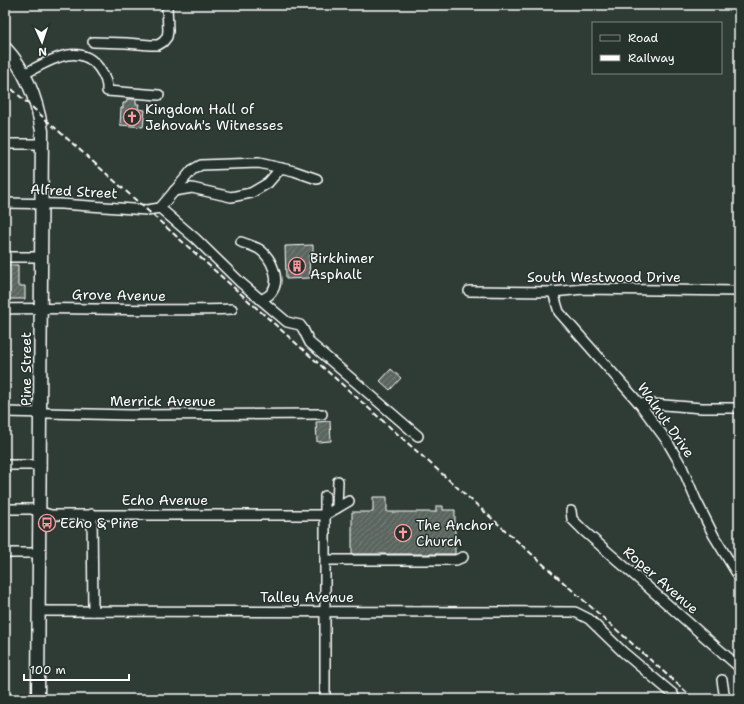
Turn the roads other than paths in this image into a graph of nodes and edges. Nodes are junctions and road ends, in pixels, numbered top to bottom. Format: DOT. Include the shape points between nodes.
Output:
graph roads {
  1 [pos="167,5"];
  2 [pos="93,42"];
  3 [pos="5,48"];
  4 [pos="24,74"];
  5 [pos="159,95"];
  6 [pos="5,144"];
  7 [pos="42,144"];
  8 [pos="282,168"];
  9 [pos="317,179"];
  10 [pos="174,191"];
  11 [pos="5,203"];
  12 [pos="42,203"];
  13 [pos="160,208"];
  14 [pos="241,242"];
  15 [pos="5,257"];
  16 [pos="41,257"];
  17 [pos="469,291"];
  18 [pos="739,291"];
  19 [pos="553,292"];
  20 [pos="261,300"];
  21 [pos="5,309"];
  22 [pos="41,309"];
  23 [pos="232,310"];
  24 [pos="639,403"];
  25 [pos="739,408"];
  26 [pos="5,412"];
  27 [pos="41,413"];
  28 [pos="322,414"];
  29 [pos="418,436"];
  30 [pos="5,465"];
  31 [pos="41,465"];
  32 [pos="338,481"];
  33 [pos="325,496"];
  34 [pos="349,501"];
  35 [pos="337,508"];
  36 [pos="5,509"];
  37 [pos="40,511"];
  38 [pos="571,511"];
  39 [pos="92,514"];
  40 [pos="325,515"];
  41 [pos="5,553"];
  42 [pos="39,553"];
  43 [pos="463,557"];
  44 [pos="326,560"];
  45 [pos="739,577"];
  46 [pos="325,610"];
  47 [pos="39,611"];
  48 [pos="93,611"];
  49 [pos="739,667"];
  50 [pos="722,680"];
  51 [pos="38,699"];
  52 [pos="325,699"];
  53 [pos="675,699"];
  54 [pos="725,699"];
  1 -- 2 [label="street" via="167,37 158,45"];
  3 -- 4 [label="main road, Pine Street"];
  4 -- 5 [label="street" via="60,56 78,54 96,63 104,75 107,91"];
  4 -- 7 [label="main road, Pine Street" via="39,113"];
  6 -- 7 [label="street"];
  7 -- 12 [label="main road, Pine Street"];
  8 -- 9 [label="street"];
  8 -- 10 [label="street" via="268,183 251,193 231,197 192,188"];
  8 -- 10 [label="street" via="259,163 200,165 192,170"];
  10 -- 13 [label="street"];
  11 -- 12 [label="street, Alfred Street"];
  12 -- 13 [label="street, Alfred Street"];
  12 -- 16 [label="main road, Pine Street"];
  13 -- 20 [label="street"];
  14 -- 20 [label="street" via="259,249 269,259 274,271 276,286"];
  15 -- 16 [label="street"];
  16 -- 22 [label="main road, Pine Street"];
  17 -- 19 [label="street, South Westwood Drive"];
  18 -- 19 [label="street, South Westwood Drive" via="583,288"];
  19 -- 24 [label="street, Walnut Drive" via="559,312"];
  20 -- 29 [label="street" via="287,322 300,325 310,343"];
  21 -- 22 [label="street, Grove Avenue"];
  22 -- 23 [label="street, Grove Avenue"];
  22 -- 27 [label="main road, Pine Street"];
  24 -- 25 [label="street"];
  24 -- 45 [label="street, Walnut Drive" via="667,441 682,467 714,536"];
  26 -- 27 [label="street, Merrick Avenue"];
  27 -- 28 [label="street, Merrick Avenue" via="130,416"];
  27 -- 31 [label="main road, Pine Street"];
  30 -- 31 [label="street"];
  31 -- 37 [label="main road, Pine Street"];
  32 -- 35 [label="street"];
  33 -- 40 [label="street"];
  34 -- 35 [label="street"];
  35 -- 40 [label="street"];
  36 -- 37 [label="street, Echo Avenue"];
  37 -- 39 [label="street, Echo Avenue" via="51,515"];
  37 -- 42 [label="main road, Pine Street"];
  38 -- 49 [label="street, Roper Avenue" via="572,519 584,531"];
  39 -- 40 [label="street, Echo Avenue"];
  39 -- 48 [label="street"];
  40 -- 44 [label="street"];
  41 -- 42 [label="street"];
  42 -- 47 [label="main road, Pine Street"];
  43 -- 44 [label="street" via="456,560"];
  44 -- 46 [label="street"];
  46 -- 48 [label="street, Talley Avenue"];
  46 -- 52 [label="street"];
  46 -- 53 [label="street, Talley Avenue" via="575,612 589,619 673,694"];
  47 -- 48 [label="street, Talley Avenue"];
  47 -- 51 [label="main road, Pine Street"];
  50 -- 54 [label="street"];
}
